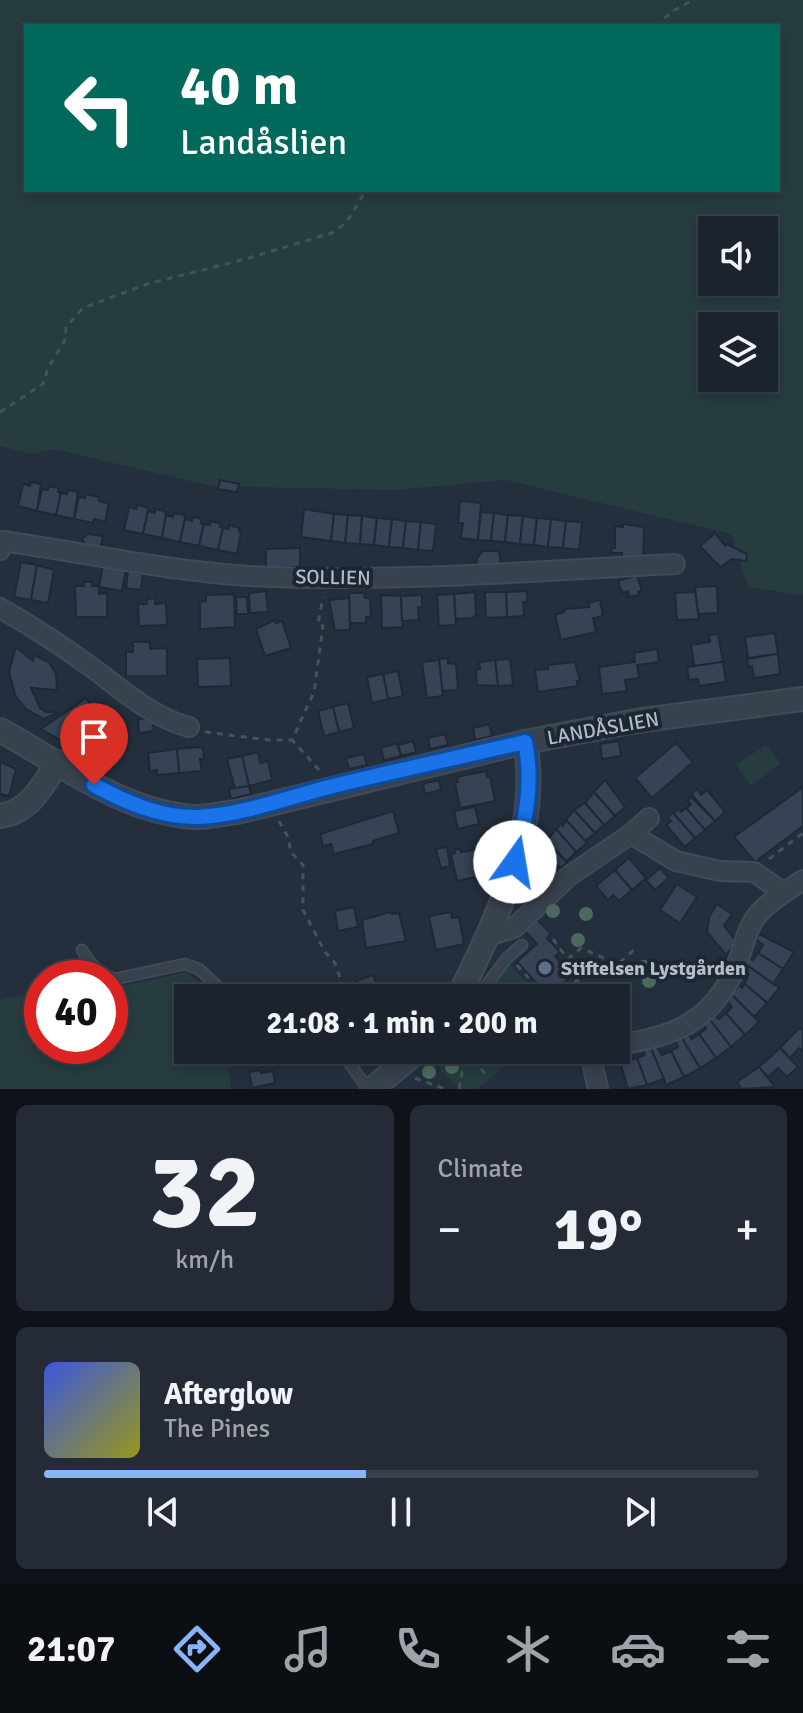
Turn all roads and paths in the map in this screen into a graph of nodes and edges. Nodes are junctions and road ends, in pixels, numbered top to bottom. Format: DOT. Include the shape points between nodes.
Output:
graph roads {
  1 [pos="693,0"];
  2 [pos="657,24"];
  3 [pos="365,192"];
  4 [pos="0,412"];
  5 [pos="1,542"];
  6 [pos="675,564"];
  7 [pos="326,578"];
  8 [pos="0,608"];
  9 [pos="803,699"];
  10 [pos="189,727"];
  11 [pos="0,730"];
  12 [pos="292,740"];
  13 [pos="525,742"];
  14 [pos="58,762"];
  15 [pos="317,767"];
  16 [pos="272,803"];
  17 [pos="0,816"];
  18 [pos="649,818"];
  19 [pos="803,833"];
  20 [pos="631,834"];
  21 [pos="754,872"];
  22 [pos="803,880"];
  23 [pos="783,892"];
  24 [pos="488,936"];
  25 [pos="553,939"];
  26 [pos="522,945"];
  27 [pos="637,947"];
  28 [pos="82,950"];
  29 [pos="509,956"];
  30 [pos="568,959"];
  31 [pos="618,964"];
  32 [pos="577,980"];
  33 [pos="654,980"];
  34 [pos="215,984"];
  35 [pos="342,984"];
  36 [pos="465,984"];
  37 [pos="488,984"];
  38 [pos="532,984"];
  39 [pos="574,984"];
  40 [pos="630,1043"];
  41 [pos="351,1064"];
  42 [pos="403,1064"];
  43 [pos="466,1064"];
  44 [pos="478,1064"];
  45 [pos="592,1064"];
  46 [pos="395,1071"];
  47 [pos="487,1077"];
  48 [pos="370,1089"];
  49 [pos="445,1089"];
  50 [pos="459,1089"];
  51 [pos="598,1089"];
  1 -- 2 [label="path"];
  3 -- 4 [label="path" via="346,223 332,233 147,284 83,308 66,327 43,384"];
  5 -- 7 [label="street, SOLLIEN" via="217,573"];
  6 -- 7 [label="street, SOLLIEN"];
  7 -- 12 [label="path" via="314,692"];
  8 -- 10 [label="street" via="141,703"];
  9 -- 13 [label="street, LANDÅSLIEN"];
  10 -- 12 [label="path" via="216,735"];
  11 -- 14 [label="street, LANDÅSLIEN"];
  12 -- 15 [label="path"];
  13 -- 16 [label="street, LANDÅSLIEN"];
  13 -- 24 [label="street" via="531,770 525,818"];
  14 -- 16 [label="street, LANDÅSLIEN" via="128,803 154,811 196,817"];
  14 -- 17 [label="street" via="35,797"];
  16 -- 35 [label="path" via="290,851 303,865 303,910"];
  18 -- 20 [label="street"];
  19 -- 21 [label="path"];
  20 -- 21 [label="street" via="685,864"];
  20 -- 24 [label="street" via="569,876 514,928"];
  21 -- 23 [label="street"];
  22 -- 23 [label="street"];
  23 -- 40 [label="street" via="758,914 734,971 710,1007 670,1034"];
  24 -- 36 [label="street"];
  25 -- 30 [label="path"];
  26 -- 29 [label="lane"];
  27 -- 31 [label="path"];
  28 -- 34 [label="lane" via="87,960 115,979 185,964"];
  29 -- 37 [label="lane"];
  29 -- 38 [label="path"];
  30 -- 31 [label="path" via="581,948"];
  30 -- 32 [label="path"];
  31 -- 32 [label="path" via="587,992"];
  31 -- 33 [label="path"];
  32 -- 39 [label="path"];
  41 -- 48 [label="lane"];
  42 -- 46 [label="street"];
  43 -- 50 [label="path"];
  44 -- 47 [label="path"];
  45 -- 51 [label="street"];
  46 -- 48 [label="street"];
  46 -- 49 [label="path"];
}
